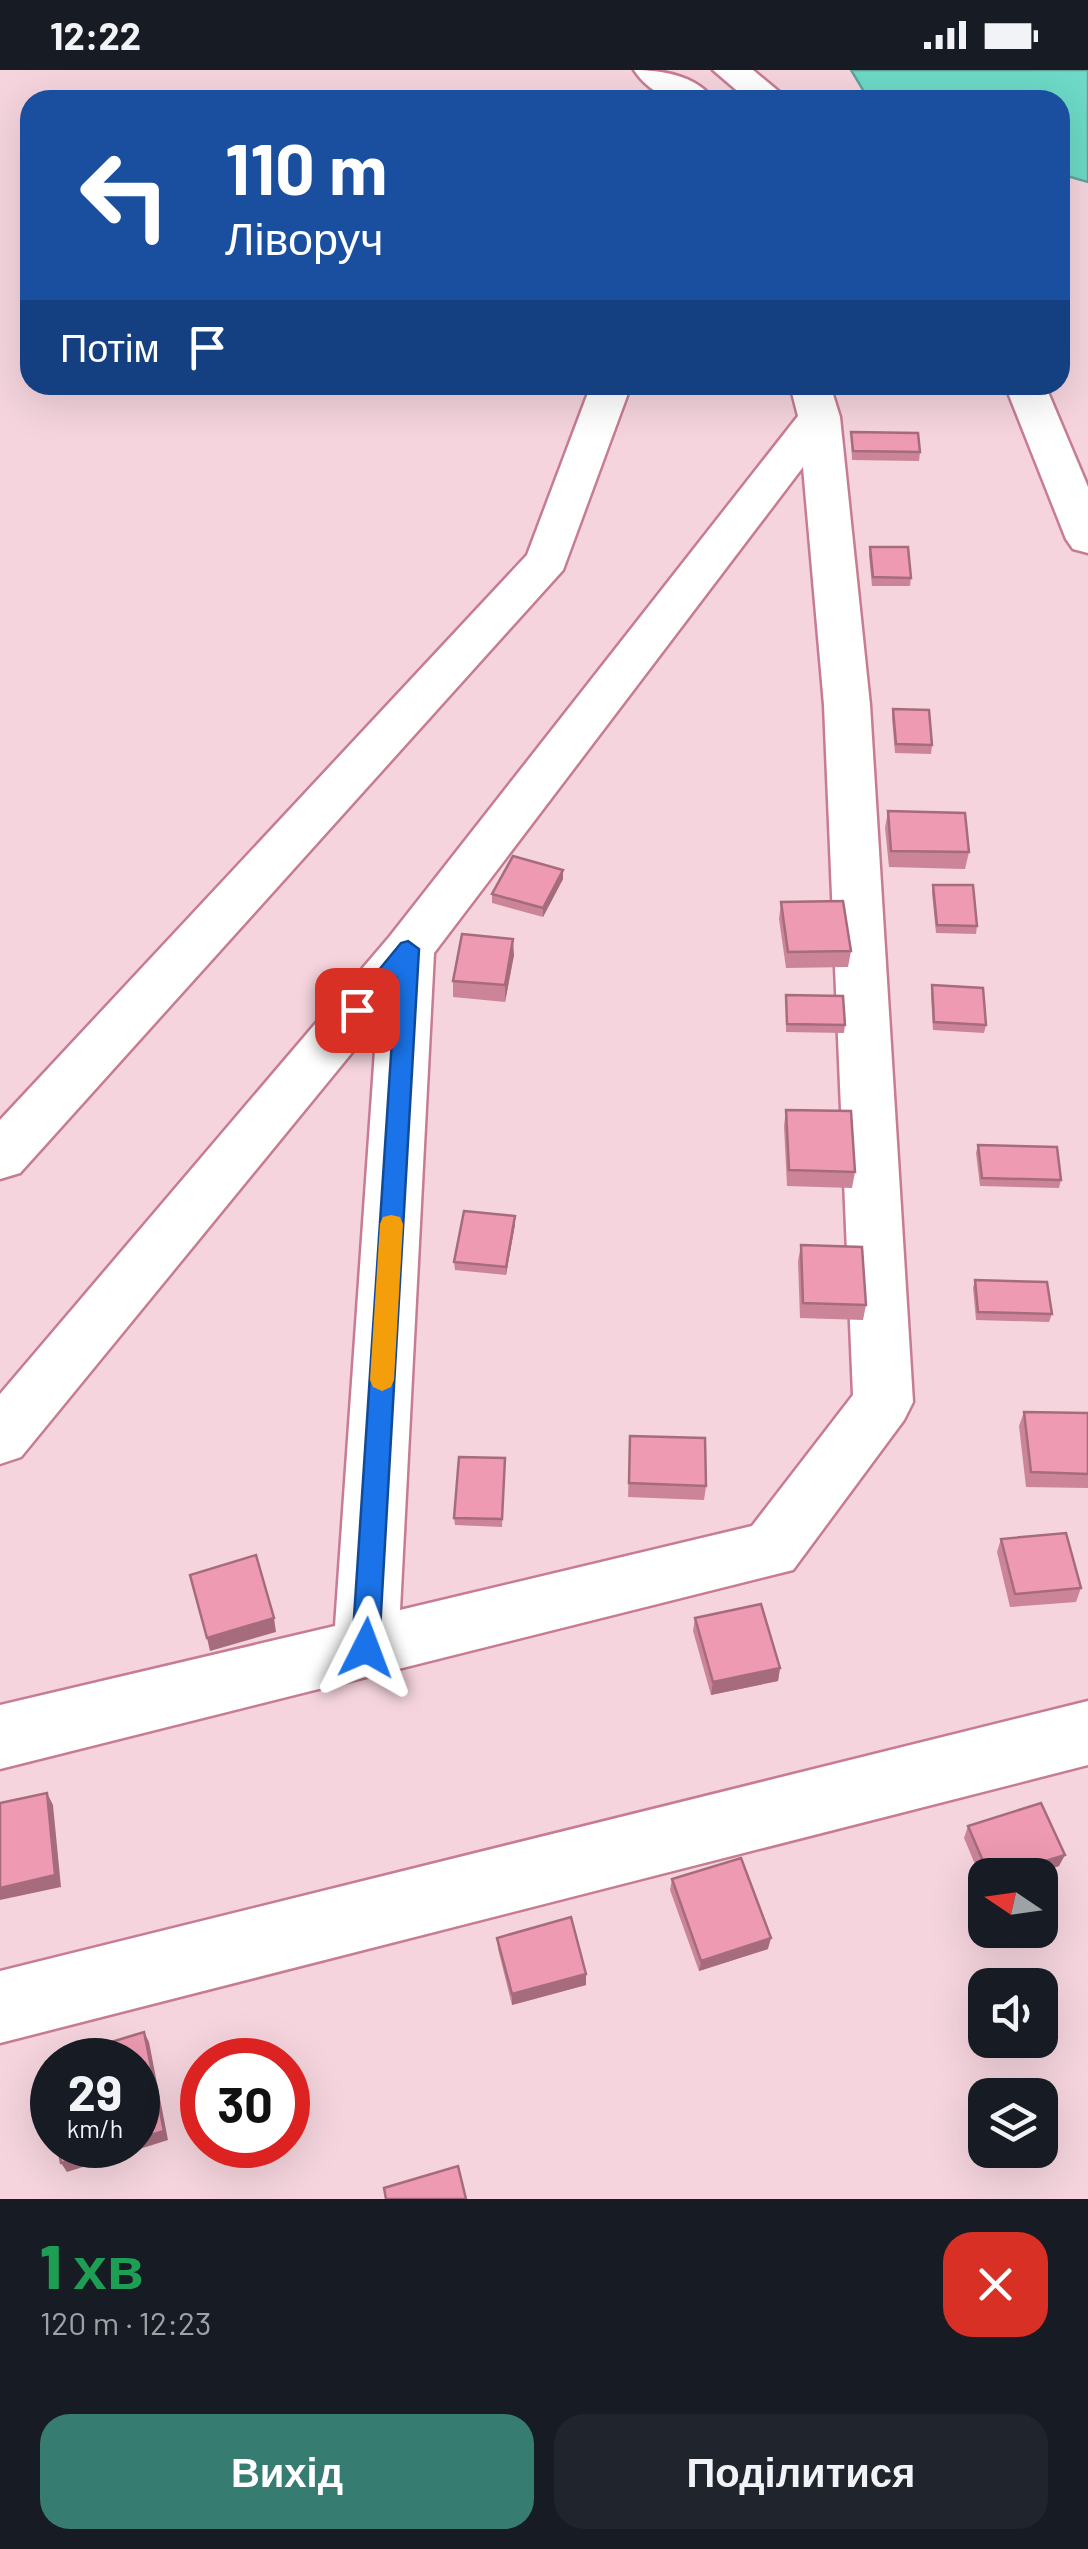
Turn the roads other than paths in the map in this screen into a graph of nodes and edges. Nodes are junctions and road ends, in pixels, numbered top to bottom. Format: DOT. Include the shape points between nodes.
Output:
graph roads {
  1 [pos="730,70"];
  2 [pos="757,90"];
  3 [pos="607,395"];
  4 [pos="1029,395"];
  5 [pos="814,401"];
  6 [pos="1088,539"];
  7 [pos="408,949"];
  8 [pos="0,1157"];
  9 [pos="0,1438"];
  10 [pos="366,1648"];
  11 [pos="1088,1733"];
  12 [pos="0,1737"];
  13 [pos="0,2008"];
  1 -- 2 [label="street"];
  3 -- 8 [label="street" via="548,560"];
  4 -- 6 [label="street"];
  5 -- 7 [label="street"];
  5 -- 10 [label="street" via="847,704 883,1402 771,1550"];
  7 -- 9 [label="street"];
  7 -- 10 [label="street"];
  10 -- 12 [label="street"];
  11 -- 13 [label="street"];
}
